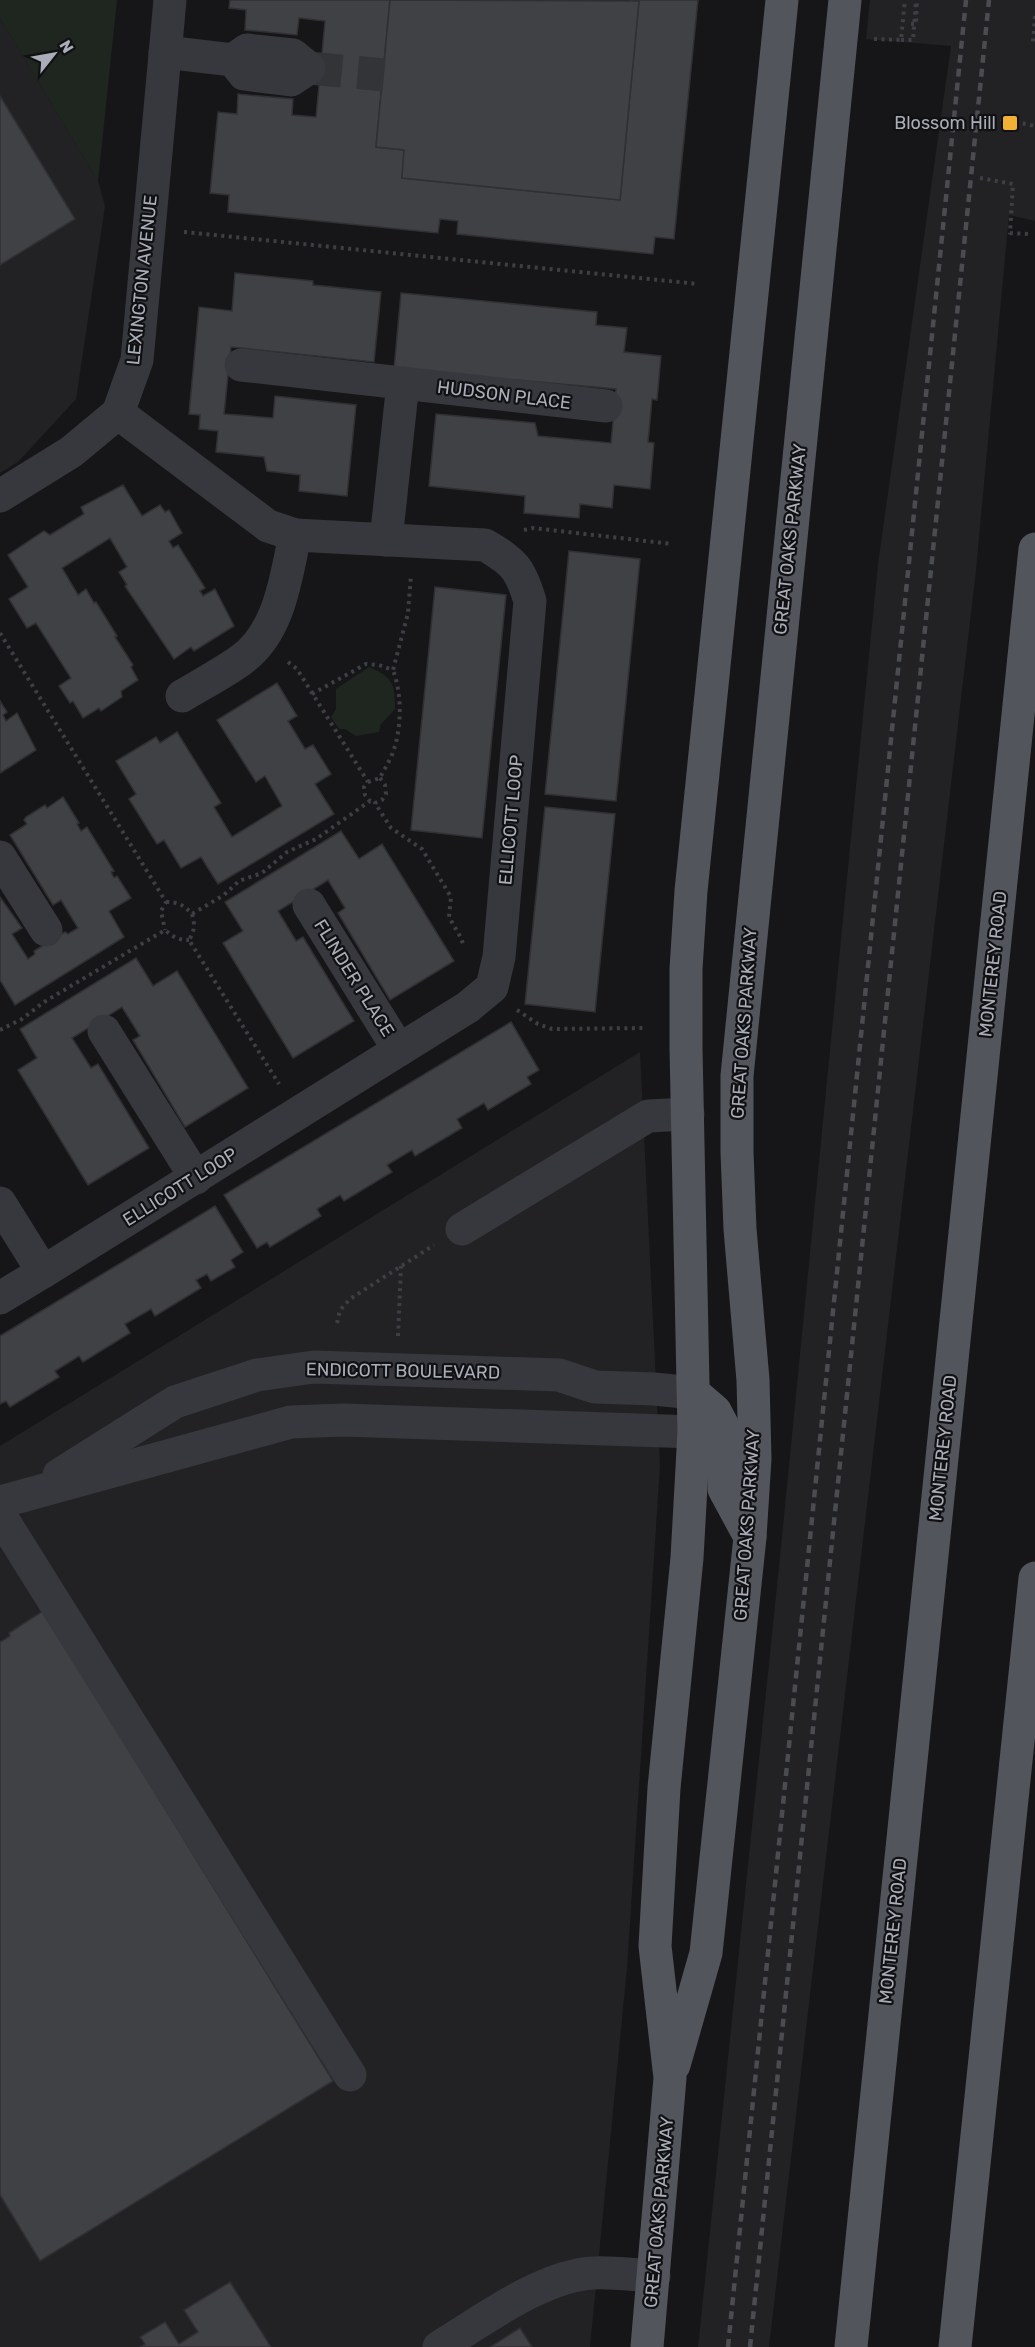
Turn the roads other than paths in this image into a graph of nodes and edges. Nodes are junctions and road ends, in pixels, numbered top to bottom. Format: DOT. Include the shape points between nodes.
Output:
graph roads {
  1 [pos="170,0"];
  2 [pos="783,0"];
  3 [pos="845,0"];
  4 [pos="165,52"];
  5 [pos="232,60"];
  6 [pos="241,364"];
  7 [pos="403,383"];
  8 [pos="606,406"];
  9 [pos="118,413"];
  10 [pos="0,496"];
  11 [pos="296,535"];
  12 [pos="401,541"];
  13 [pos="1035,549"];
  14 [pos="182,696"];
  15 [pos="0,857"];
  16 [pos="309,905"];
  17 [pos="46,930"];
  18 [pos="104,1031"];
  19 [pos="399,1050"];
  20 [pos="688,1114"];
  21 [pos="195,1178"];
  22 [pos="0,1203"];
  23 [pos="462,1229"];
  24 [pos="43,1272"];
  25 [pos="0,1298"];
  26 [pos="482,1372"];
  27 [pos="694,1393"];
  28 [pos="481,1424"];
  29 [pos="694,1431"];
  30 [pos="32,1492"];
  31 [pos="0,1502"];
  32 [pos="0,1515"];
  33 [pos="750,1537"];
  34 [pos="1035,1578"];
  35 [pos="1035,1583"];
  36 [pos="350,2075"];
  37 [pos="670,2078"];
  38 [pos="654,2276"];
  39 [pos="439,2347"];
  40 [pos="647,2347"];
  41 [pos="851,2347"];
  42 [pos="955,2347"];
  1 -- 4 [label="street, LEXINGTON AVENUE"];
  2 -- 20 [label="main road, GREAT OAKS PARKWAY" via="691,891 686,969"];
  3 -- 33 [label="main road, GREAT OAKS PARKWAY" via="737,1076 740,1229 753,1380 755,1459"];
  4 -- 5 [label="street"];
  4 -- 9 [label="street, LEXINGTON AVENUE" via="137,360"];
  6 -- 7 [label="street, HUDSON PLACE"];
  7 -- 8 [label="street, HUDSON PLACE"];
  7 -- 12 [label="street"];
  9 -- 10 [label="street" via="70,452"];
  9 -- 11 [label="street, ELLICOTT LOOP" via="268,526"];
  11 -- 12 [label="street, ELLICOTT LOOP"];
  11 -- 14 [label="street" via="281,596 261,640 243,659"];
  12 -- 19 [label="street, ELLICOTT LOOP" via="485,545 508,558 523,577 530,601 500,957 492,987 468,1007"];
  13 -- 41 [label="main road, MONTEREY ROAD"];
  15 -- 17 [label="street"];
  16 -- 19 [label="street, FLINDER PLACE"];
  18 -- 21 [label="street"];
  19 -- 21 [label="street, ELLICOTT LOOP"];
  20 -- 23 [label="street" via="648,1116"];
  20 -- 27 [label="main road, GREAT OAKS PARKWAY"];
  21 -- 24 [label="street, ELLICOTT LOOP"];
  22 -- 24 [label="street"];
  24 -- 25 [label="street, ELLICOTT LOOP"];
  26 -- 27 [label="street, ENDICOTT BOULEVARD" via="559,1375 594,1387"];
  26 -- 28 [label="street"];
  26 -- 30 [label="street, ENDICOTT BOULEVARD" via="314,1367 256,1375 175,1402"];
  27 -- 29 [label="main road, GREAT OAKS PARKWAY"];
  27 -- 33 [label="main road" via="715,1411 724,1430 724,1489"];
  28 -- 29 [label="street, ENDICOTT BOULEVARD"];
  28 -- 30 [label="street, ENDICOTT BOULEVARD" via="291,1422"];
  29 -- 37 [label="main road, GREAT OAKS PARKWAY" via="655,1946"];
  30 -- 31 [label="street, ENDICOTT BOULEVARD"];
  32 -- 36 [label="street"];
  33 -- 37 [label="main road, GREAT OAKS PARKWAY" via="706,1953"];
  34 -- 35 [label="main road"];
  35 -- 42 [label="main road"];
  37 -- 38 [label="main road, GREAT OAKS PARKWAY"];
  38 -- 39 [label="street" via="593,2272 562,2279"];
  38 -- 40 [label="main road, GREAT OAKS PARKWAY"];
}
